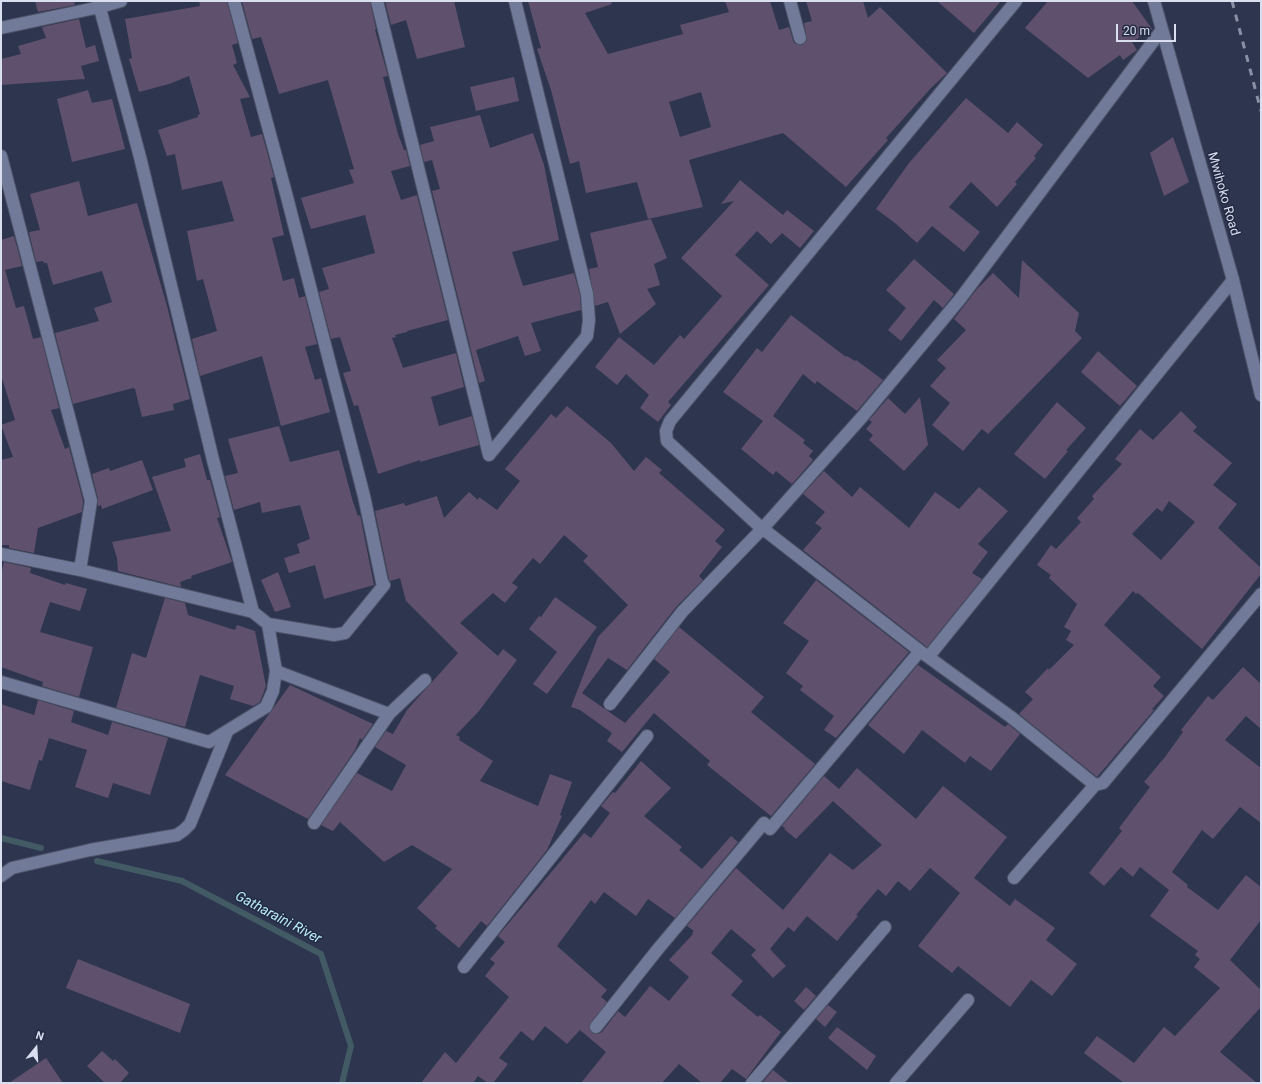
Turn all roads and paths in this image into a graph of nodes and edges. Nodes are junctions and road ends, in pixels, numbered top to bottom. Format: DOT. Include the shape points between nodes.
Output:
graph roads {
  1 [pos="121,1"];
  2 [pos="234,1"];
  3 [pos="377,1"];
  4 [pos="515,1"];
  5 [pos="790,1"];
  6 [pos="1016,1"];
  7 [pos="1154,1"];
  8 [pos="99,4"];
  9 [pos="1,28"];
  10 [pos="1161,31"];
  11 [pos="800,38"];
  12 [pos="1,156"];
  13 [pos="1233,280"];
  14 [pos="1261,395"];
  15 [pos="763,528"];
  16 [pos="1,554"];
  17 [pos="80,570"];
  18 [pos="1261,594"];
  19 [pos="254,612"];
  20 [pos="268,624"];
  21 [pos="925,654"];
  22 [pos="276,672"];
  23 [pos="425,680"];
  24 [pos="1,682"];
  25 [pos="610,704"];
  26 [pos="389,714"];
  27 [pos="227,732"];
  28 [pos="647,736"];
  29 [pos="1095,784"];
  30 [pos="314,823"];
  31 [pos="1,876"];
  32 [pos="1014,878"];
  33 [pos="885,927"];
  34 [pos="464,967"];
  35 [pos="968,1000"];
  36 [pos="596,1027"];
  37 [pos="907,1078"];
  38 [pos="752,1083"];
  39 [pos="896,1083"];
  1 -- 8 [label="street"];
  2 -- 20 [label="street" via="359,473 384,584 345,633 334,635"];
  3 -- 4 [label="street" via="489,455 587,336 589,320 587,294"];
  5 -- 11 [label="street"];
  6 -- 15 [label="street" via="670,421 666,431 667,441"];
  7 -- 10 [label="street, Mwihoko Road"];
  8 -- 9 [label="street"];
  8 -- 19 [label="street" via="140,157 213,460"];
  10 -- 13 [label="street, Mwihoko Road"];
  10 -- 15 [label="street" via="960,299 862,417"];
  12 -- 17 [label="street" via="91,501"];
  13 -- 14 [label="street, Mwihoko Road"];
  13 -- 21 [label="street"];
  15 -- 21 [label="street"];
  15 -- 25 [label="street" via="682,612"];
  16 -- 17 [label="street"];
  17 -- 19 [label="street"];
  18 -- 29 [label="street" via="1103,783"];
  19 -- 20 [label="street"];
  20 -- 22 [label="street"];
  21 -- 29 [label="street" via="1011,717"];
  21 -- 36 [label="street" via="658,949"];
  22 -- 26 [label="street"];
  22 -- 27 [label="street" via="274,691 266,707"];
  23 -- 26 [label="street"];
  24 -- 27 [label="street" via="209,742"];
  26 -- 30 [label="street"];
  27 -- 31 [label="street" via="190,824 177,835 90,850 12,868"];
  28 -- 34 [label="street"];
  29 -- 32 [label="street"];
  33 -- 38 [label="street"];
  35 -- 37 [label="street"];
  37 -- 39 [label="street"];
}
